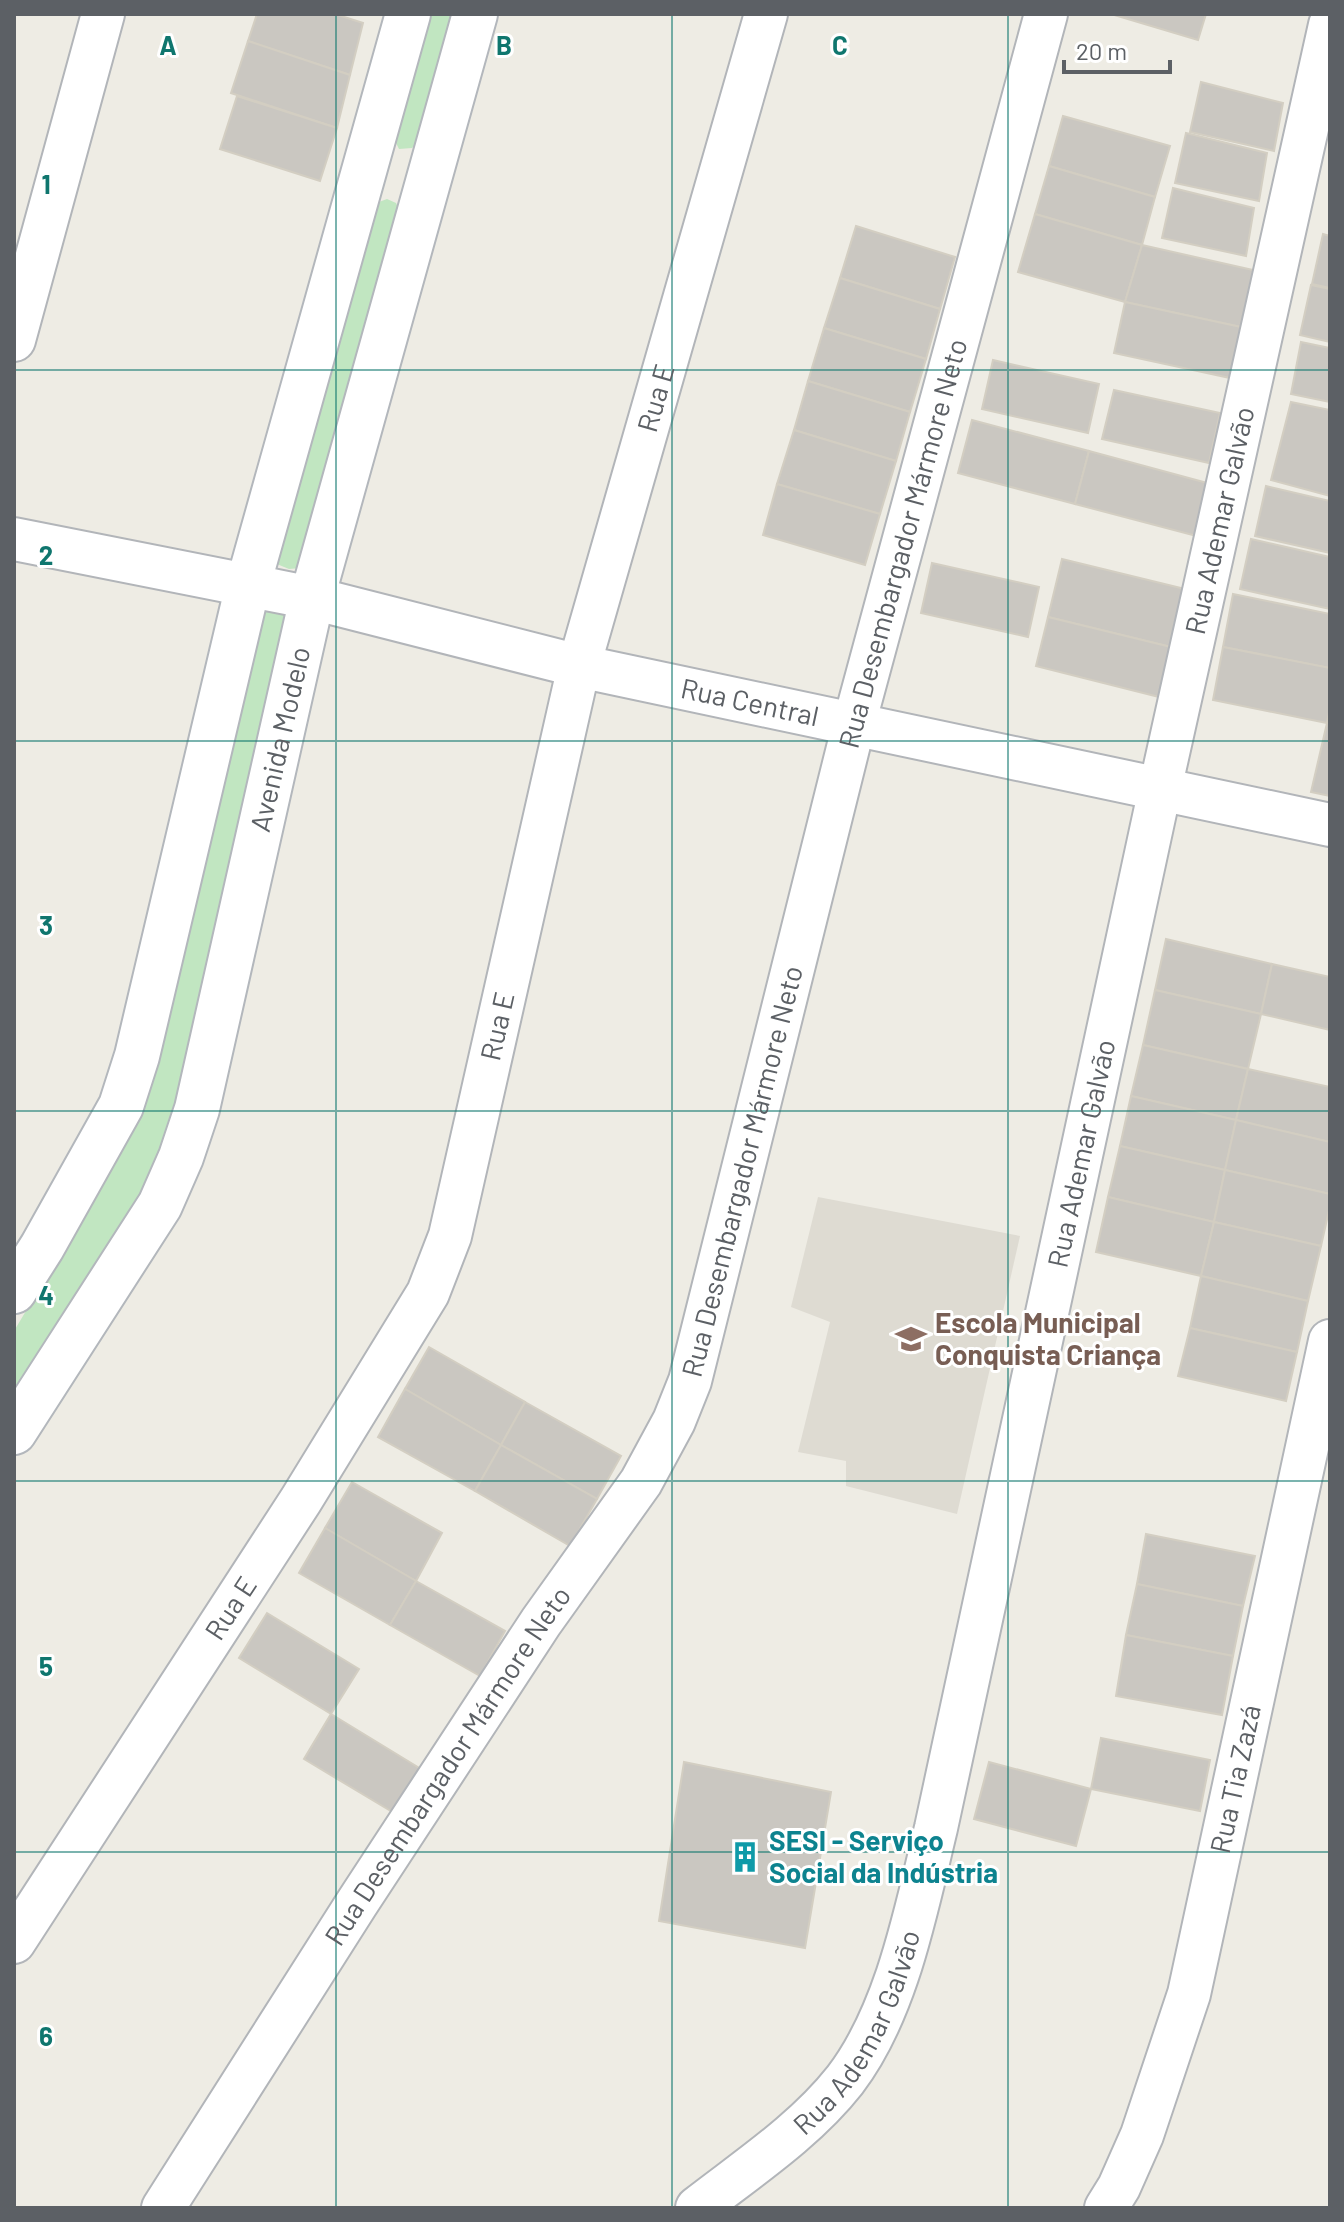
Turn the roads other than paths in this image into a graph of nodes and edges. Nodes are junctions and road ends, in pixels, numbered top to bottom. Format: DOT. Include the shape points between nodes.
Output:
graph roads {
  1 [pos="103,14"];
  2 [pos="408,14"];
  3 [pos="475,14"];
  4 [pos="766,14"];
  5 [pos="1046,14"];
  6 [pos="1330,25"];
  7 [pos="364,172"];
  8 [pos="427,185"];
  9 [pos="14,340"];
  10 [pos="14,539"];
  11 [pos="248,585"];
  12 [pos="312,598"];
  13 [pos="579,666"];
  14 [pos="854,724"];
  15 [pos="1160,789"];
  16 [pos="1330,825"];
  17 [pos="14,1291"];
  18 [pos="1330,1341"];
  19 [pos="14,1432"];
  20 [pos="14,1942"];
  21 [pos="163,2208"];
  22 [pos="697,2208"];
  23 [pos="1106,2208"];
  1 -- 9 [label="street"];
  2 -- 7 [label="main road"];
  3 -- 8 [label="main road, Avenida Modelo"];
  4 -- 13 [label="street, Rua E"];
  5 -- 14 [label="street, Rua Desembargador Mármore Neto"];
  6 -- 15 [label="street, Rua Ademar Galvão"];
  7 -- 8 [label="main road"];
  7 -- 11 [label="main road"];
  8 -- 12 [label="main road, Avenida Modelo"];
  10 -- 11 [label="street"];
  11 -- 12 [label="street, Rua Central"];
  11 -- 17 [label="main road" via="121,1106"];
  12 -- 13 [label="street, Rua Central"];
  12 -- 19 [label="main road, Avenida Modelo" via="214,1040 181,1157 160,1205"];
  13 -- 14 [label="street, Rua Central"];
  13 -- 20 [label="street, Rua E" via="464,1179 428,1293 301,1500"];
  14 -- 15 [label="street, Rua Central"];
  14 -- 21 [label="street, Rua Desembargador Mármore Neto" via="690,1381 674,1421 641,1482 541,1622"];
  15 -- 16 [label="street, Rua Central"];
  15 -- 22 [label="street, Rua Ademar Galvão" via="936,1828 889,1998 845,2081 803,2124"];
  18 -- 23 [label="street, Rua Tia Zazá" via="1189,1994 1142,2135"];
}
